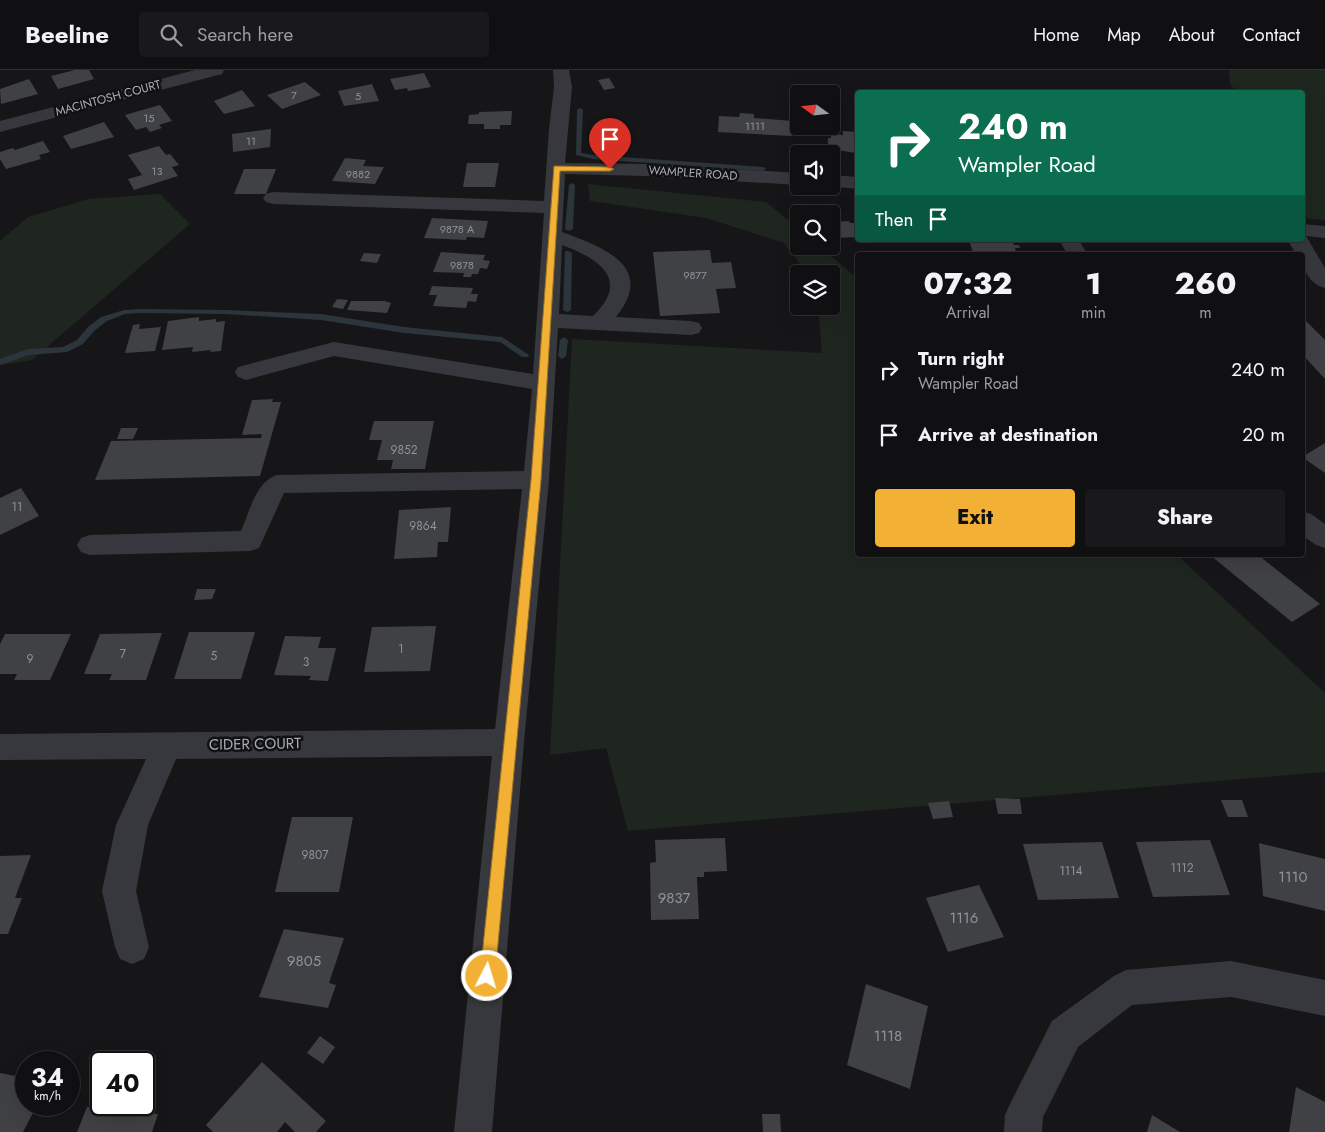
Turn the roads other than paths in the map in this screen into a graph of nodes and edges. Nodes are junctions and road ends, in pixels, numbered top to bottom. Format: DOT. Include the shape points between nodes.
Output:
graph roads {
  1 [pos="216,70"];
  2 [pos="561,70"];
  3 [pos="0,127"];
  4 [pos="557,168"];
  5 [pos="790,178"];
  6 [pos="840,183"];
  7 [pos="855,184"];
  8 [pos="273,198"];
  9 [pos="554,207"];
  10 [pos="1305,230"];
  11 [pos="1325,232"];
  12 [pos="553,235"];
  13 [pos="1305,253"];
  14 [pos="1325,282"];
  15 [pos="548,320"];
  16 [pos="598,323"];
  17 [pos="691,328"];
  18 [pos="246,372"];
  19 [pos="544,383"];
  20 [pos="536,480"];
  21 [pos="1305,523"];
  22 [pos="1325,538"];
  23 [pos="90,545"];
  24 [pos="509,742"];
  25 [pos="167,745"];
  26 [pos="0,747"];
  27 [pos="132,947"];
  28 [pos="1325,998"];
  29 [pos="473,1132"];
  30 [pos="1023,1132"];
  1 -- 3 [label="street, MACINTOSH COURT"];
  2 -- 4 [label="street" via="563,87"];
  4 -- 5 [label="street, WAMPLER ROAD"];
  4 -- 9 [label="street"];
  6 -- 7 [label="street"];
  8 -- 9 [label="street"];
  9 -- 12 [label="street"];
  10 -- 11 [label="street"];
  12 -- 15 [label="street"];
  12 -- 16 [label="street" via="604,257 614,266 621,289 617,302"];
  13 -- 14 [label="street"];
  15 -- 16 [label="street"];
  15 -- 19 [label="street"];
  16 -- 17 [label="street"];
  18 -- 19 [label="street" via="334,348"];
  19 -- 20 [label="street"];
  20 -- 23 [label="street" via="277,484 250,541"];
  20 -- 24 [label="street"];
  21 -- 22 [label="street"];
  24 -- 25 [label="street, CIDER COURT"];
  24 -- 29 [label="street"];
  25 -- 26 [label="street, CIDER COURT"];
  25 -- 27 [label="street" via="132,825 119,891"];
  28 -- 30 [label="street" via="1231,979 1126,988 1065,1034 1024,1115"];
}
